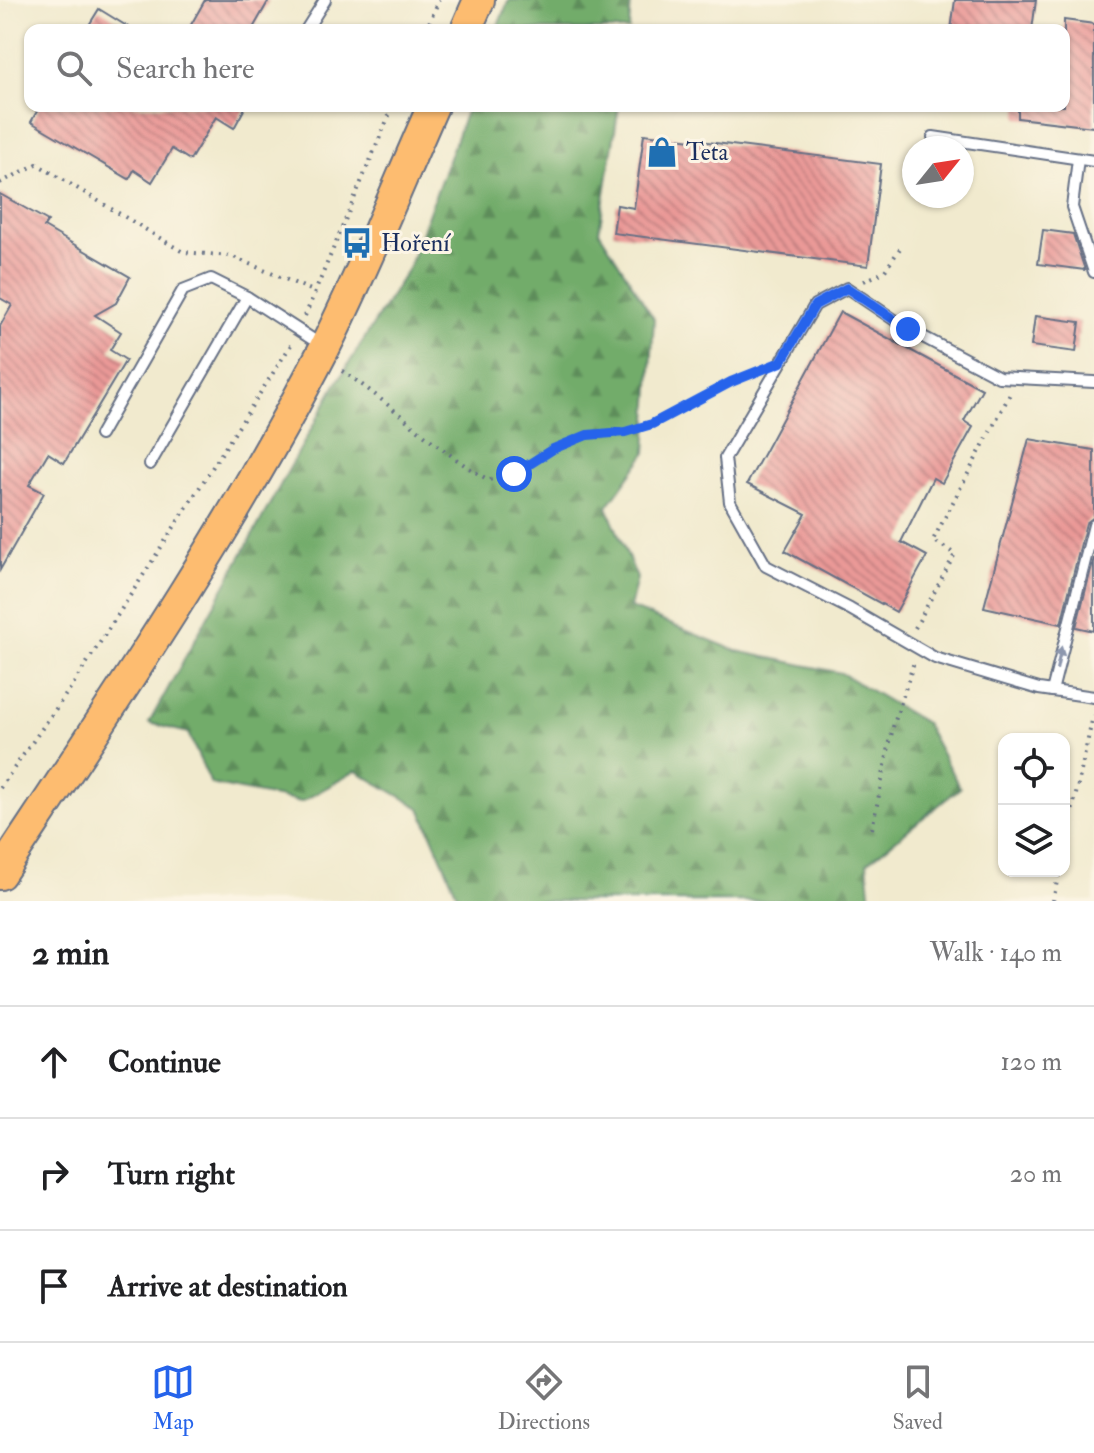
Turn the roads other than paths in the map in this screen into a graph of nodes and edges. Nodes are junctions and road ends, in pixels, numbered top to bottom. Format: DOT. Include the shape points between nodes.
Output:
graph roads {
  1 [pos="325,0"];
  2 [pos="310,24"];
  3 [pos="430,112"];
  4 [pos="974,143"];
  5 [pos="1078,159"];
  6 [pos="1094,161"];
  7 [pos="1094,272"];
  8 [pos="247,297"];
  9 [pos="315,345"];
  10 [pos="1094,382"];
  11 [pos="100,435"];
  12 [pos="150,464"];
  13 [pos="1094,525"];
  14 [pos="1052,691"];
  15 [pos="1094,697"];
  16 [pos="0,874"];
  1 -- 2 [label="lane"];
  3 -- 9 [label="main road"];
  4 -- 5 [label="lane"];
  5 -- 6 [label="lane"];
  5 -- 7 [label="lane" via="1072,207"];
  8 -- 9 [label="lane"];
  8 -- 11 [label="lane" via="211,279 183,290"];
  8 -- 12 [label="lane"];
  9 -- 16 [label="main road" via="171,616"];
  10 -- 14 [label="lane" via="999,377 908,329 847,288 815,305 725,458 730,502 766,566 935,658"];
  14 -- 13 [label="lane, one-way"];
  14 -- 15 [label="lane"];
}
